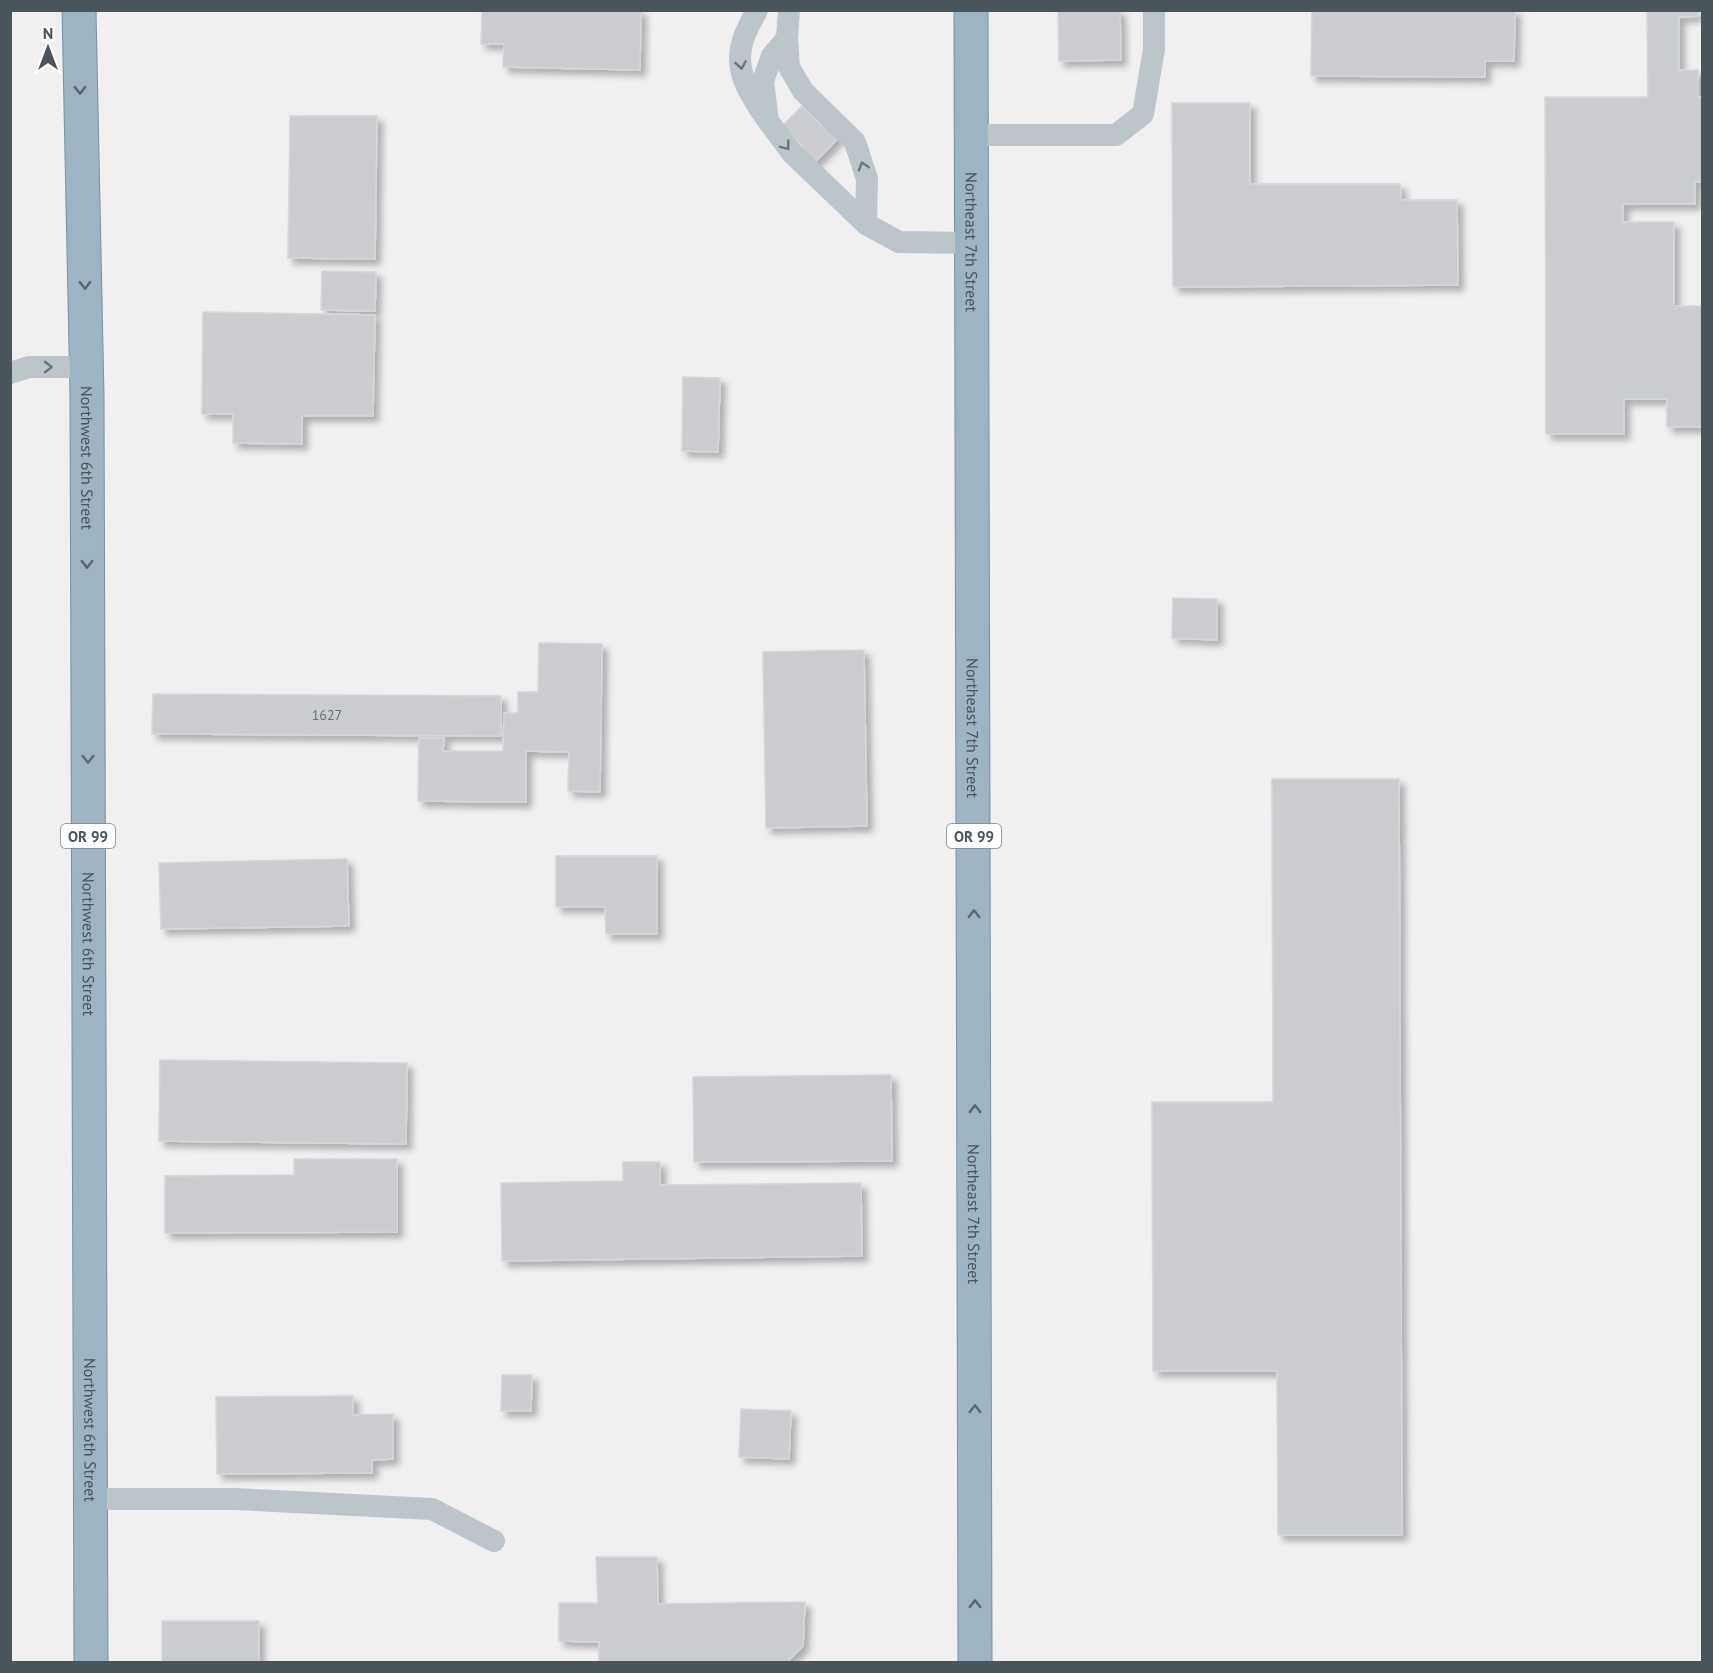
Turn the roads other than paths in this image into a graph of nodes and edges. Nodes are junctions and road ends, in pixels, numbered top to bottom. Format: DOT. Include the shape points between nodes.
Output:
graph roads {
  1 [pos="79,10"];
  2 [pos="757,10"];
  3 [pos="789,10"];
  4 [pos="971,10"];
  5 [pos="1154,10"];
  6 [pos="788,38"];
  7 [pos="768,121"];
  8 [pos="972,135"];
  9 [pos="866,224"];
  10 [pos="972,243"];
  11 [pos="86,367"];
  12 [pos="10,373"];
  13 [pos="91,1499"];
  14 [pos="494,1540"];
  15 [pos="91,1662"];
  16 [pos="975,1662"];
  1 -- 11 [label="highway, Northwest 6th Street / OR 99, one-way"];
  2 -- 7 [label="lane, one-way" via="743,39 739,59 747,92"];
  3 -- 6 [label="lane"];
  4 -- 8 [label="highway, Northeast 7th Street / OR 99"];
  5 -- 8 [label="lane" via="1154,50 1143,114 1116,135"];
  6 -- 7 [label="lane" via="772,57 763,81"];
  9 -- 6 [label="lane, one-way" via="867,178 855,142 802,91 789,67"];
  7 -- 9 [label="lane, one-way" via="792,153"];
  8 -- 10 [label="highway, Northeast 7th Street / OR 99"];
  9 -- 10 [label="lane" via="899,242"];
  16 -- 10 [label="highway, Northeast 7th Street / OR 99, one-way"];
  12 -- 11 [label="lane, one-way" via="29,367"];
  11 -- 13 [label="highway, Northwest 6th Street / OR 99, one-way"];
  13 -- 14 [label="lane" via="235,1499 432,1509"];
  13 -- 15 [label="highway, Northwest 6th Street / OR 99"];
}
